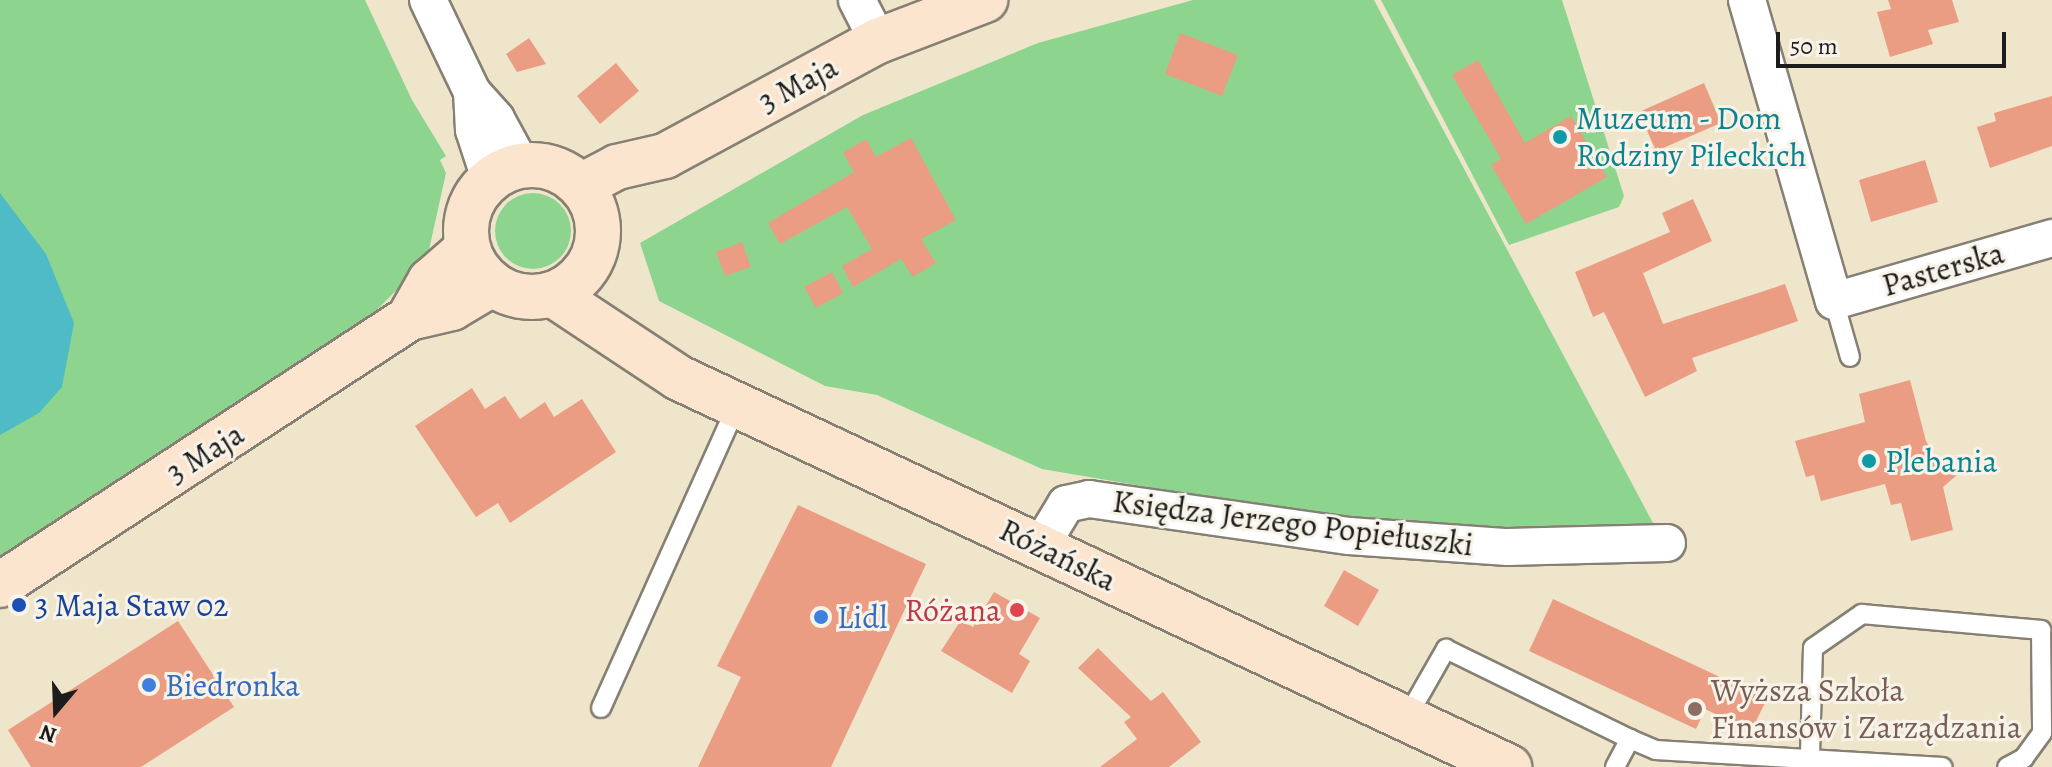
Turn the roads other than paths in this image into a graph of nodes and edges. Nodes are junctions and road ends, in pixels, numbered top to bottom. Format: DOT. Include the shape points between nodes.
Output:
graph roads {
  1 [pos="428,0"];
  2 [pos="857,0"];
  3 [pos="985,0"];
  4 [pos="1747,0"];
  5 [pos="930,9"];
  6 [pos="878,41"];
  7 [pos="506,172"];
  8 [pos="589,200"];
  9 [pos="2052,238"];
  10 [pos="468,248"];
  11 [pos="492,284"];
  12 [pos="566,285"];
  13 [pos="1834,301"];
  14 [pos="409,318"];
  15 [pos="1850,357"];
  16 [pos="737,406"];
  17 [pos="1667,543"];
  18 [pos="1040,547"];
  19 [pos="0,585"];
  20 [pos="601,708"];
  21 [pos="1406,719"];
  22 [pos="1630,739"];
  23 [pos="1810,755"];
  24 [pos="1509,767"];
  25 [pos="1615,767"];
  26 [pos="1942,767"];
  27 [pos="2007,767"];
  1 -- 7 [label="street" via="472,92 496,119"];
  2 -- 6 [label="street"];
  3 -- 5 [label="street, 3 Maja"];
  4 -- 13 [label="street"];
  5 -- 6 [label="street, 3 Maja"];
  6 -- 8 [label="street, 3 Maja" via="665,156 617,167"];
  7 -- 8 [label="street" via="564,172"];
  7 -- 10 [label="street" via="469,210"];
  8 -- 12 [label="street" via="596,247"];
  9 -- 13 [label="street, Pasterska"];
  10 -- 11 [label="street"];
  10 -- 14 [label="street, 3 Maja" via="430,281"];
  11 -- 12 [label="street" via="511,294"];
  11 -- 14 [label="street, 3 Maja" via="452,308"];
  12 -- 16 [label="street, Różańska" via="613,334 679,378"];
  13 -- 15 [label="lane"];
  14 -- 19 [label="street, 3 Maja"];
  16 -- 18 [label="street, Różańska"];
  16 -- 20 [label="lane"];
  17 -- 18 [label="street, Księdza Jerzego Popiełuszki" via="1508,547 1349,536 1089,499 1066,504"];
  18 -- 21 [label="street, Różańska"];
  21 -- 22 [label="lane" via="1446,649"];
  21 -- 24 [label="street, Różańska"];
  22 -- 23 [label="lane" via="1656,750"];
  22 -- 25 [label="lane"];
  23 -- 26 [label="lane"];
  23 -- 27 [label="lane" via="1813,648 1862,614 2041,630 2042,733 2024,758"];
}
